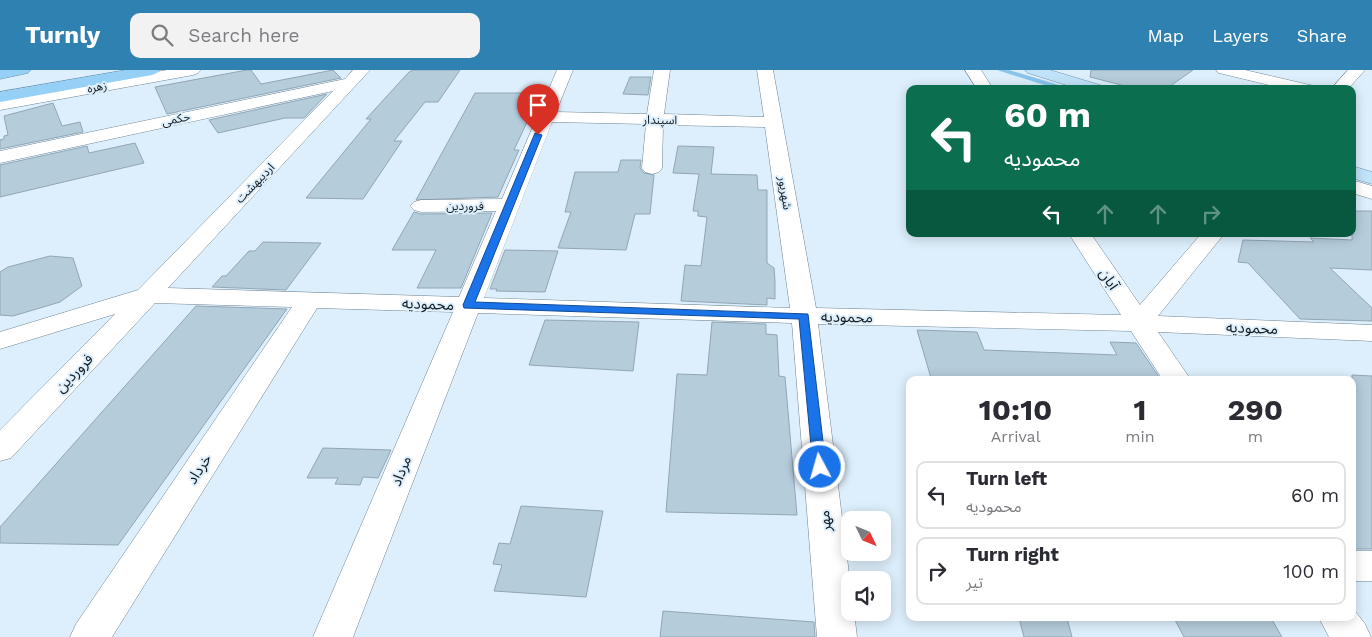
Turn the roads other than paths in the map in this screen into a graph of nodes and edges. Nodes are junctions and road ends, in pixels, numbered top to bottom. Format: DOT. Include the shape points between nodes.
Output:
graph roads {
  1 [pos="23,70"];
  2 [pos="68,70"];
  3 [pos="116,70"];
  4 [pos="152,70"];
  5 [pos="193,70"];
  6 [pos="565,70"];
  7 [pos="662,70"];
  8 [pos="765,70"];
  9 [pos="972,70"];
  10 [pos="1033,70"];
  11 [pos="1224,70"];
  12 [pos="1357,70"];
  13 [pos="1366,70"];
  14 [pos="1372,71"];
  15 [pos="0,74"];
  16 [pos="357,76"];
  17 [pos="0,81"];
  18 [pos="982,85"];
  19 [pos="1087,85"];
  20 [pos="1290,85"];
  21 [pos="1343,85"];
  22 [pos="0,89"];
  23 [pos="0,97"];
  24 [pos="0,105"];
  25 [pos="545,117"];
  26 [pos="655,119"];
  27 [pos="774,122"];
  28 [pos="0,157"];
  29 [pos="652,168"];
  30 [pos="1356,173"];
  31 [pos="1372,178"];
  32 [pos="1356,187"];
  33 [pos="1372,193"];
  34 [pos="421,206"];
  35 [pos="509,206"];
  36 [pos="1082,237"];
  37 [pos="1210,237"];
  38 [pos="148,295"];
  39 [pos="309,301"];
  40 [pos="468,305"];
  41 [pos="804,316"];
  42 [pos="1138,323"];
  43 [pos="1372,333"];
  44 [pos="0,341"];
  45 [pos="1174,376"];
  46 [pos="0,450"];
  47 [pos="1356,566"];
  48 [pos="1372,566"];
  49 [pos="1340,621"];
  50 [pos="90,637"];
  51 [pos="333,637"];
  52 [pos="838,637"];
  53 [pos="1351,637"];
  1 -- 15 [label="highway"];
  2 -- 17 [label="highway"];
  3 -- 22 [label="highway"];
  4 -- 23 [label="highway"];
  5 -- 24 [label="street, زهره"];
  6 -- 25 [label="street, مرداد"];
  7 -- 26 [label="street"];
  8 -- 27 [label="street, شهریور"];
  9 -- 18 [label="street"];
  10 -- 19 [label="main road"];
  11 -- 20 [label="street"];
  12 -- 21 [label="street"];
  13 -- 14 [label="street"];
  16 -- 28 [label="street, حکمی"];
  16 -- 38 [label="street, اردیبهشت"];
  25 -- 26 [label="street, اسپندار"];
  25 -- 35 [label="street, مرداد"];
  26 -- 27 [label="street, اسپندار"];
  26 -- 29 [label="street"];
  27 -- 41 [label="street, شهریور"];
  30 -- 31 [label="main road"];
  32 -- 33 [label="street"];
  34 -- 35 [label="street, فروردین"];
  35 -- 40 [label="street, مرداد"];
  36 -- 42 [label="street, آبان"];
  37 -- 42 [label="street"];
  38 -- 39 [label="street, محمودیه"];
  38 -- 44 [label="street, محمودیه"];
  38 -- 46 [label="street, فروردین"];
  39 -- 40 [label="street, محمودیه"];
  39 -- 50 [label="street, خرداد"];
  40 -- 41 [label="street, محمودیه"];
  40 -- 51 [label="street, مرداد"];
  41 -- 42 [label="street, محمودیه"];
  41 -- 52 [label="street, مهر"];
  42 -- 43 [label="street, محمودیه"];
  42 -- 45 [label="street, آبان"];
  47 -- 48 [label="street"];
  49 -- 53 [label="street"];
}
